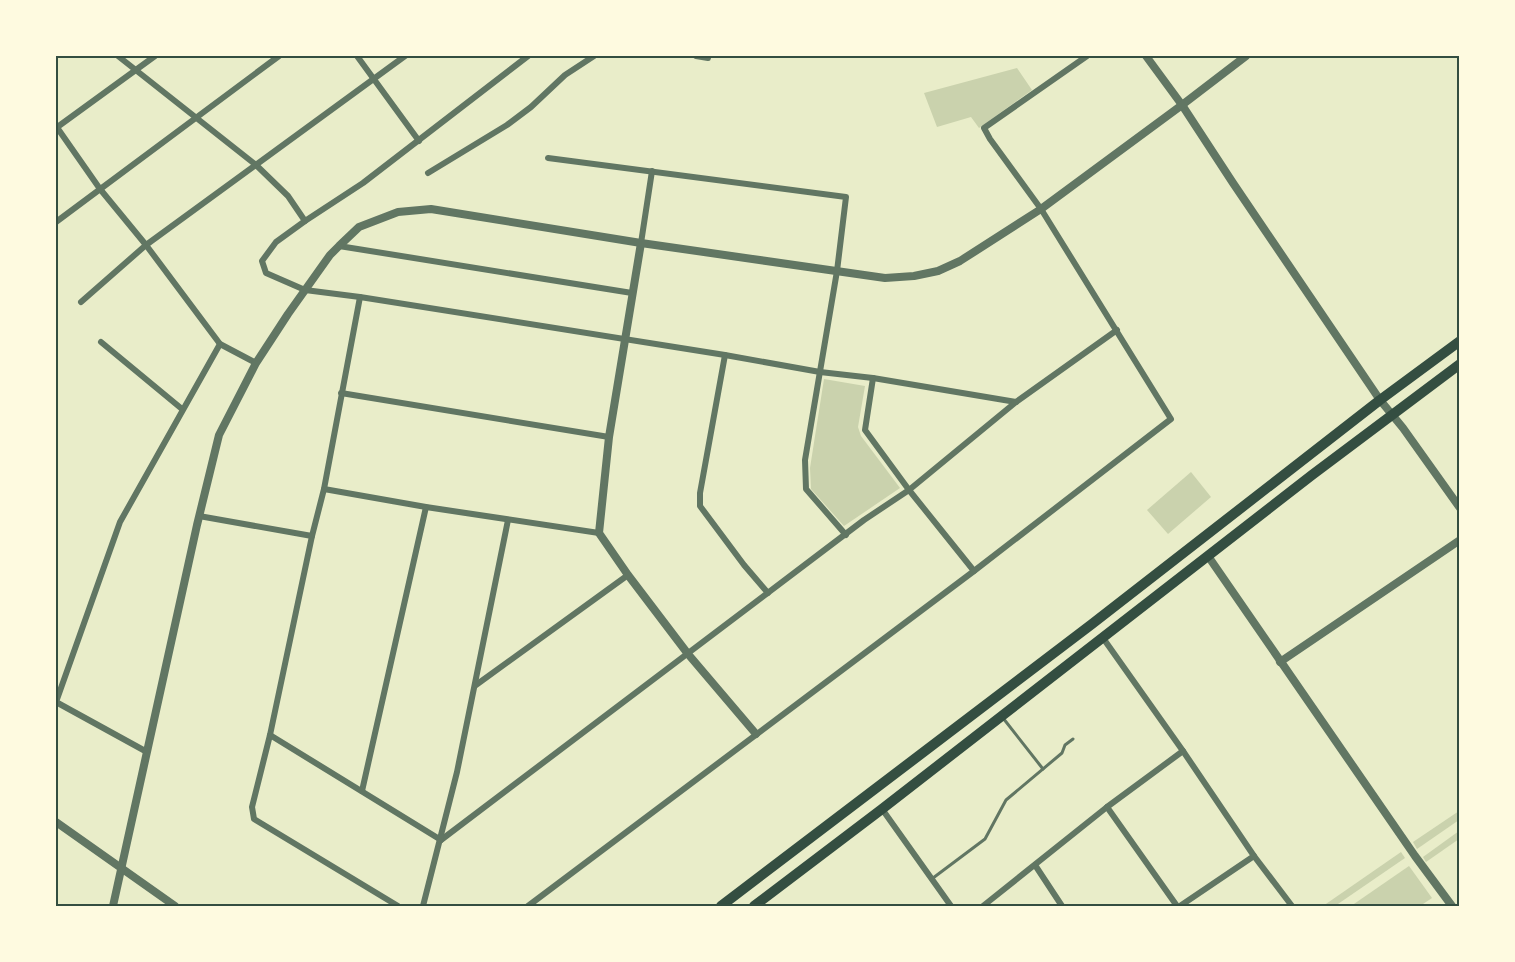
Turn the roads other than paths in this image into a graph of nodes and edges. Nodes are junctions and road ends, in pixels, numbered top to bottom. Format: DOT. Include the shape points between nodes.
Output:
graph roads {
  1 [pos="118,56"];
  2 [pos="155,56"];
  3 [pos="279,56"];
  4 [pos="357,56"];
  5 [pos="405,56"];
  6 [pos="528,56"];
  7 [pos="594,56"];
  8 [pos="696,56"];
  9 [pos="1087,56"];
  10 [pos="1146,56"];
  11 [pos="1246,56"];
  12 [pos="708,58"];
  13 [pos="136,69"];
  14 [pos="374,80"];
  15 [pos="1182,105"];
  16 [pos="195,118"];
  17 [pos="56,127"];
  18 [pos="419,141"];
  19 [pos="548,158"];
  20 [pos="255,165"];
  21 [pos="652,171"];
  22 [pos="428,173"];
  23 [pos="100,189"];
  24 [pos="1041,209"];
  25 [pos="305,221"];
  26 [pos="56,222"];
  27 [pos="641,243"];
  28 [pos="146,245"];
  29 [pos="339,246"];
  30 [pos="837,271"];
  31 [pos="305,290"];
  32 [pos="632,293"];
  33 [pos="360,297"];
  34 [pos="81,302"];
  35 [pos="1117,330"];
  36 [pos="626,339"];
  37 [pos="1460,341"];
  38 [pos="101,342"];
  39 [pos="220,344"];
  40 [pos="725,355"];
  41 [pos="256,363"];
  42 [pos="1460,364"];
  43 [pos="820,372"];
  44 [pos="873,378"];
  45 [pos="341,393"];
  46 [pos="1380,400"];
  47 [pos="1016,402"];
  48 [pos="182,410"];
  49 [pos="1391,415"];
  50 [pos="609,436"];
  51 [pos="324,489"];
  52 [pos="909,489"];
  53 [pos="426,507"];
  54 [pos="1460,508"];
  55 [pos="199,516"];
  56 [pos="508,520"];
  57 [pos="599,533"];
  58 [pos="846,535"];
  59 [pos="312,536"];
  60 [pos="1460,540"];
  61 [pos="1208,556"];
  62 [pos="974,571"];
  63 [pos="628,575"];
  64 [pos="768,593"];
  65 [pos="1103,638"];
  66 [pos="688,654"];
  67 [pos="1280,662"];
  68 [pos="476,686"];
  69 [pos="56,702"];
  70 [pos="1002,716"];
  71 [pos="270,735"];
  72 [pos="756,735"];
  73 [pos="1073,740"];
  74 [pos="1183,751"];
  75 [pos="147,752"];
  76 [pos="1043,769"];
  77 [pos="362,791"];
  78 [pos="1107,807"];
  79 [pos="882,809"];
  80 [pos="56,822"];
  81 [pos="441,840"];
  82 [pos="1254,856"];
  83 [pos="1035,865"];
  84 [pos="122,868"];
  85 [pos="932,879"];
  86 [pos="113,906"];
  87 [pos="176,906"];
  88 [pos="398,906"];
  89 [pos="423,906"];
  90 [pos="528,906"];
  91 [pos="721,906"];
  92 [pos="754,906"];
  93 [pos="951,906"];
  94 [pos="983,906"];
  95 [pos="1062,906"];
  96 [pos="1178,906"];
  97 [pos="1292,906"];
  98 [pos="1452,906"];
  1 -- 13 [label="street"];
  2 -- 13 [label="street"];
  3 -- 16 [label="street"];
  4 -- 14 [label="street"];
  5 -- 14 [label="street"];
  6 -- 18 [label="street"];
  7 -- 22 [label="street" via="565,75 507,126"];
  8 -- 12 [label="street"];
  9 -- 24 [label="street" via="984,128"];
  10 -- 15 [label="street"];
  11 -- 15 [label="street"];
  13 -- 16 [label="street"];
  13 -- 17 [label="street"];
  14 -- 18 [label="street"];
  14 -- 20 [label="street"];
  15 -- 24 [label="street"];
  15 -- 46 [label="street"];
  16 -- 20 [label="street"];
  16 -- 23 [label="street"];
  17 -- 23 [label="street"];
  18 -- 25 [label="street"];
  19 -- 21 [label="street"];
  20 -- 25 [label="street" via="288,196"];
  20 -- 28 [label="street"];
  21 -- 27 [label="street"];
  21 -- 30 [label="street" via="846,197"];
  23 -- 26 [label="street"];
  23 -- 28 [label="street"];
  24 -- 30 [label="street" via="938,271 885,278"];
  24 -- 35 [label="street"];
  25 -- 31 [label="street" via="276,242 262,261 266,273"];
  27 -- 29 [label="street" via="431,209 398,212 359,227"];
  27 -- 30 [label="street"];
  27 -- 32 [label="street"];
  28 -- 34 [label="street"];
  28 -- 39 [label="street"];
  29 -- 31 [label="street"];
  29 -- 32 [label="street"];
  30 -- 43 [label="street"];
  31 -- 33 [label="street"];
  31 -- 41 [label="street"];
  32 -- 36 [label="street"];
  33 -- 36 [label="street"];
  33 -- 45 [label="street"];
  35 -- 47 [label="street"];
  35 -- 62 [label="street" via="1171,419"];
  36 -- 40 [label="street"];
  36 -- 50 [label="street"];
  37 -- 46 [label="highway"];
  38 -- 48 [label="street"];
  39 -- 41 [label="street"];
  39 -- 48 [label="street"];
  40 -- 43 [label="street"];
  40 -- 64 [label="street" via="700,506"];
  41 -- 55 [label="street" via="219,435"];
  42 -- 49 [label="highway"];
  43 -- 44 [label="street"];
  43 -- 58 [label="street" via="805,459 806,489"];
  44 -- 47 [label="street"];
  44 -- 52 [label="street" via="865,430"];
  45 -- 50 [label="street"];
  45 -- 51 [label="street"];
  46 -- 49 [label="street"];
  46 -- 91 [label="highway"];
  47 -- 52 [label="street"];
  48 -- 69 [label="street" via="120,522"];
  49 -- 54 [label="street"];
  49 -- 61 [label="highway"];
  50 -- 57 [label="street"];
  51 -- 53 [label="street"];
  51 -- 59 [label="street"];
  52 -- 58 [label="street"];
  52 -- 62 [label="street"];
  53 -- 56 [label="street"];
  53 -- 77 [label="street"];
  55 -- 59 [label="street"];
  55 -- 75 [label="street"];
  56 -- 57 [label="street"];
  56 -- 68 [label="street"];
  57 -- 63 [label="street"];
  58 -- 64 [label="street"];
  59 -- 71 [label="street"];
  60 -- 67 [label="street"];
  61 -- 65 [label="highway"];
  61 -- 67 [label="street"];
  62 -- 72 [label="street"];
  63 -- 66 [label="street"];
  63 -- 68 [label="street"];
  64 -- 66 [label="street"];
  65 -- 70 [label="highway"];
  65 -- 74 [label="street"];
  66 -- 72 [label="street"];
  66 -- 81 [label="street"];
  67 -- 98 [label="street"];
  68 -- 81 [label="street"];
  69 -- 75 [label="street"];
  70 -- 76 [label="lane"];
  70 -- 79 [label="highway"];
  71 -- 77 [label="street"];
  71 -- 88 [label="street" via="252,807 254,819"];
  72 -- 90 [label="street"];
  73 -- 76 [label="lane"];
  74 -- 78 [label="street"];
  74 -- 82 [label="street"];
  75 -- 84 [label="street"];
  76 -- 85 [label="lane" via="1006,800 985,839"];
  77 -- 81 [label="street"];
  78 -- 83 [label="street"];
  78 -- 96 [label="street"];
  79 -- 85 [label="street"];
  79 -- 92 [label="highway"];
  80 -- 84 [label="street"];
  81 -- 89 [label="street"];
  82 -- 96 [label="street"];
  82 -- 97 [label="street"];
  83 -- 94 [label="street"];
  83 -- 95 [label="street"];
  84 -- 86 [label="street"];
  84 -- 87 [label="street"];
  85 -- 93 [label="street"];
}
